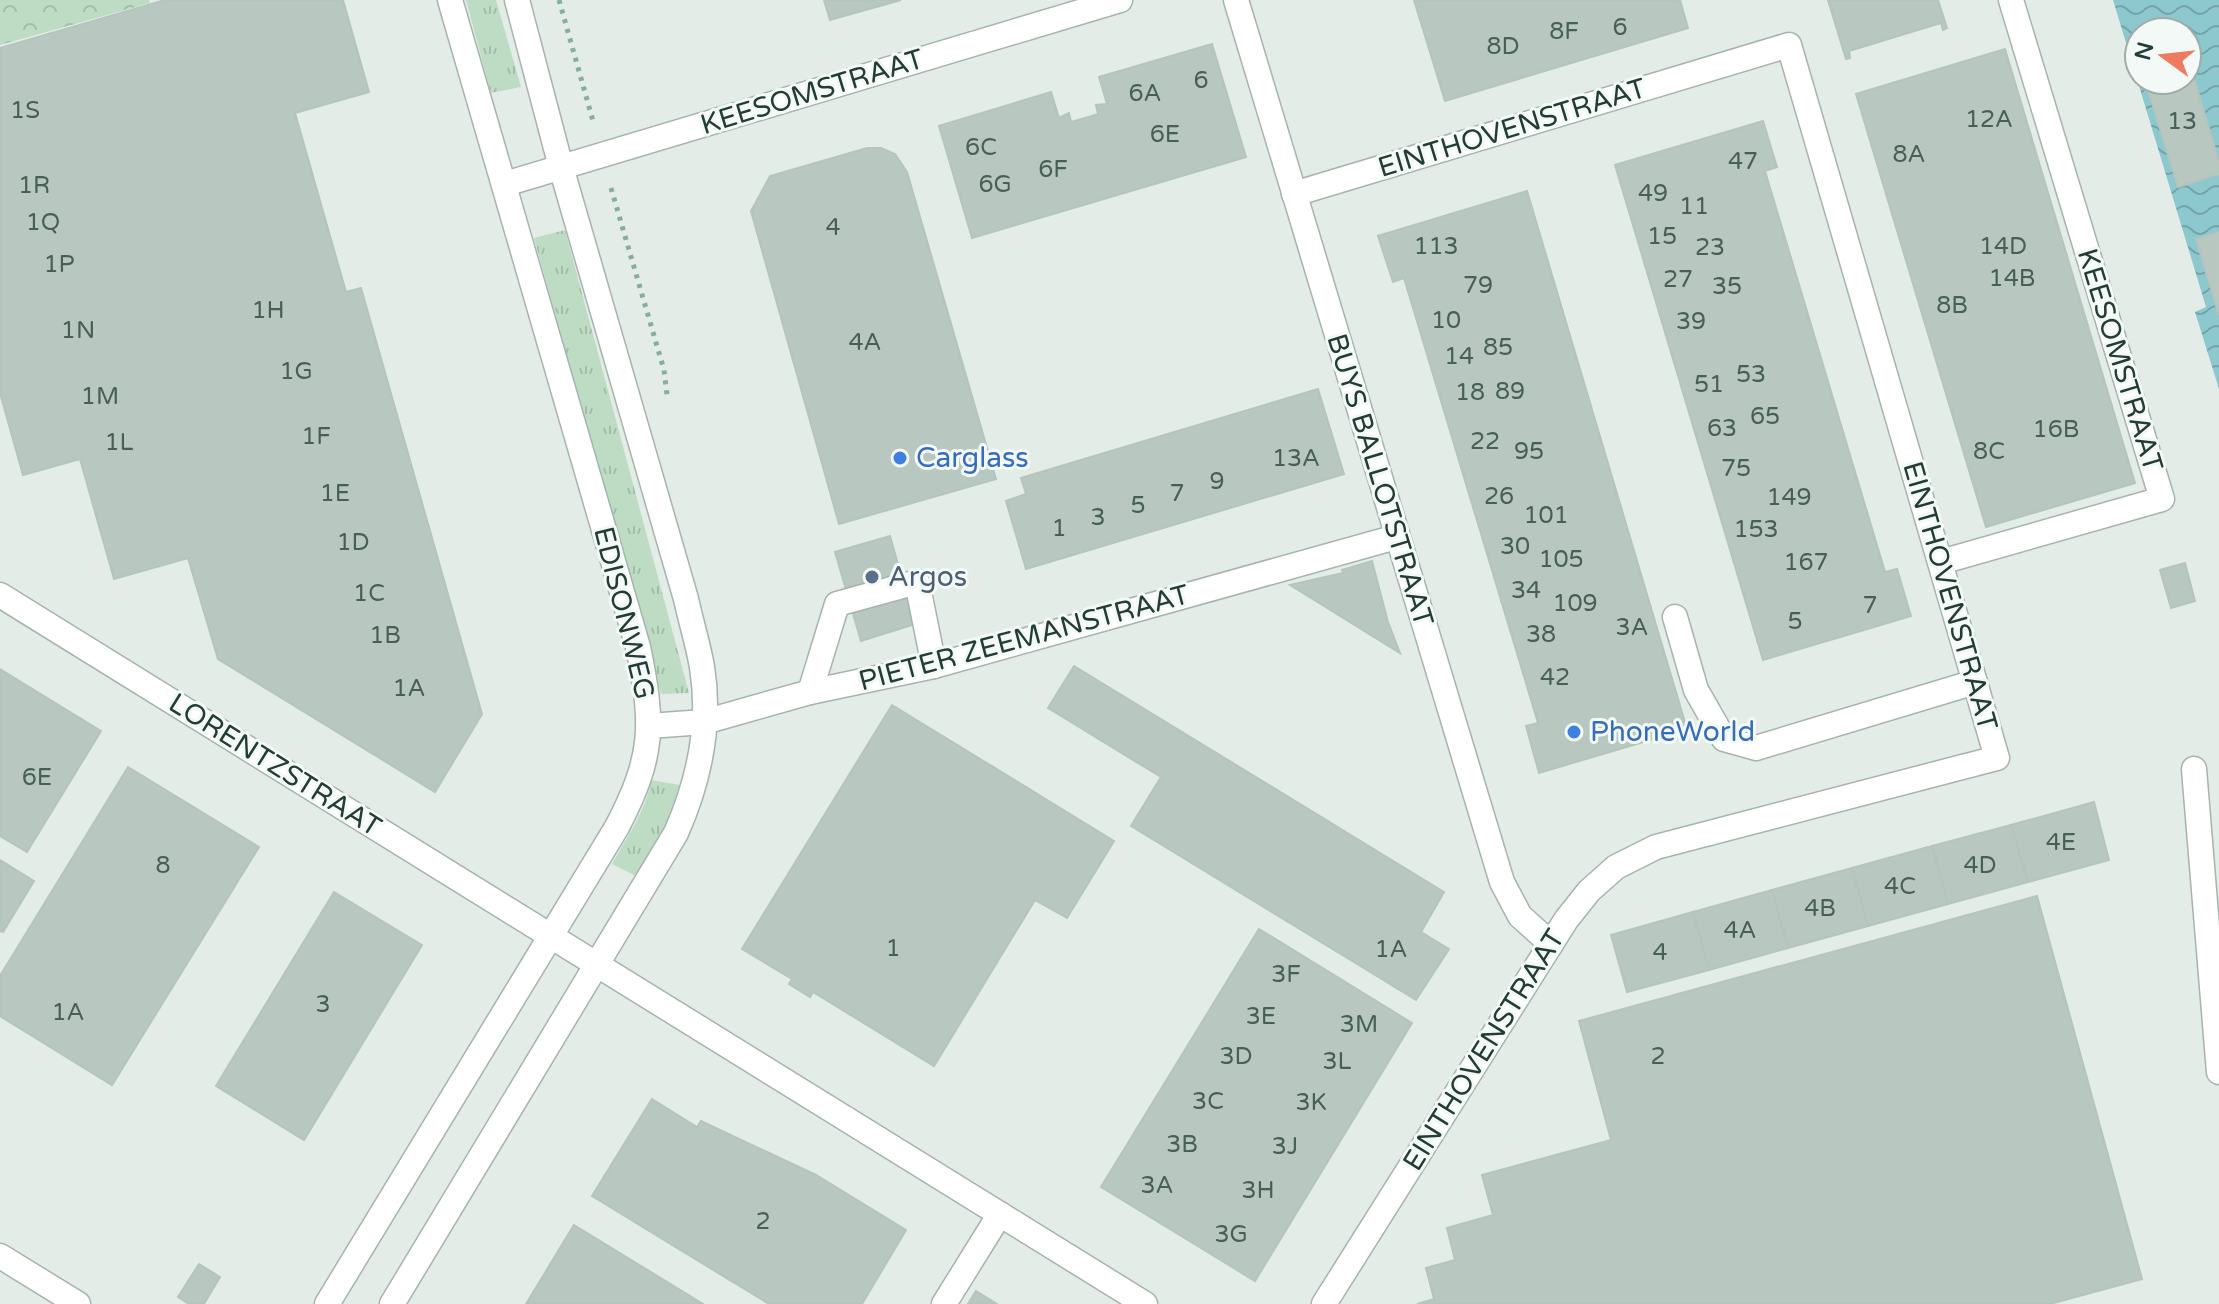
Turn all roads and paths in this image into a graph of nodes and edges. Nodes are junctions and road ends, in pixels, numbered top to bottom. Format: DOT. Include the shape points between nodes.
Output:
graph roads {
  1 [pos="450,0"];
  2 [pos="517,0"];
  3 [pos="1120,0"];
  4 [pos="1236,0"];
  5 [pos="2011,0"];
  6 [pos="561,167"];
  7 [pos="505,184"];
  8 [pos="1294,194"];
  9 [pos="1396,537"];
  10 [pos="1941,562"];
  11 [pos="0,595"];
  12 [pos="1675,617"];
  13 [pos="934,666"];
  14 [pos="1975,682"];
  15 [pos="810,692"];
  16 [pos="704,722"];
  17 [pos="649,726"];
  18 [pos="2194,769"];
  19 [pos="551,936"];
  20 [pos="1551,944"];
  21 [pos="597,964"];
  22 [pos="2219,1072"];
  23 [pos="1000,1214"];
  24 [pos="0,1256"];
  25 [pos="78,1304"];
  26 [pos="327,1304"];
  27 [pos="392,1304"];
  28 [pos="944,1304"];
  29 [pos="1145,1304"];
  30 [pos="1324,1304"];
  1 -- 7 [label="street, EDISONWEG"];
  2 -- 6 [label="street"];
  3 -- 6 [label="street, KEESOMSTRAAT"];
  4 -- 8 [label="street, BUYS BALLOTSTRAAT"];
  5 -- 10 [label="street, KEESOMSTRAAT" via="2162,499"];
  6 -- 7 [label="street, KEESOMSTRAAT"];
  6 -- 16 [label="street" via="686,599 702,666"];
  7 -- 17 [label="street, EDISONWEG" via="638,647"];
  8 -- 9 [label="street, BUYS BALLOTSTRAAT"];
  8 -- 10 [label="street, EINTHOVENSTRAAT" via="1789,45"];
  9 -- 13 [label="street, PIETER ZEEMANSTRAAT"];
  9 -- 20 [label="street, BUYS BALLOTSTRAAT" via="1502,882 1520,916"];
  10 -- 14 [label="street, EINTHOVENSTRAAT"];
  11 -- 19 [label="street, LORENTZSTRAAT"];
  12 -- 14 [label="street" via="1696,690 1724,739 1756,748"];
  13 -- 15 [label="street, PIETER ZEEMANSTRAAT"];
  13 -- 15 [label="street" via="917,582 837,604"];
  14 -- 20 [label="street, EINTHOVENSTRAAT" via="1997,758 1656,847 1601,879"];
  15 -- 16 [label="street, PIETER ZEEMANSTRAAT"];
  16 -- 17 [label="street, PIETER ZEEMANSTRAAT"];
  16 -- 21 [label="street" via="686,811"];
  17 -- 19 [label="street, EDISONWEG" via="632,798"];
  18 -- 22 [label="street"];
  19 -- 21 [label="street, LORENTZSTRAAT"];
  19 -- 26 [label="street, EDISONWEG"];
  20 -- 30 [label="street, EINTHOVENSTRAAT"];
  21 -- 23 [label="street, LORENTZSTRAAT"];
  21 -- 27 [label="street"];
  23 -- 28 [label="street"];
  23 -- 29 [label="street, LORENTZSTRAAT"];
  24 -- 25 [label="street"];
}
